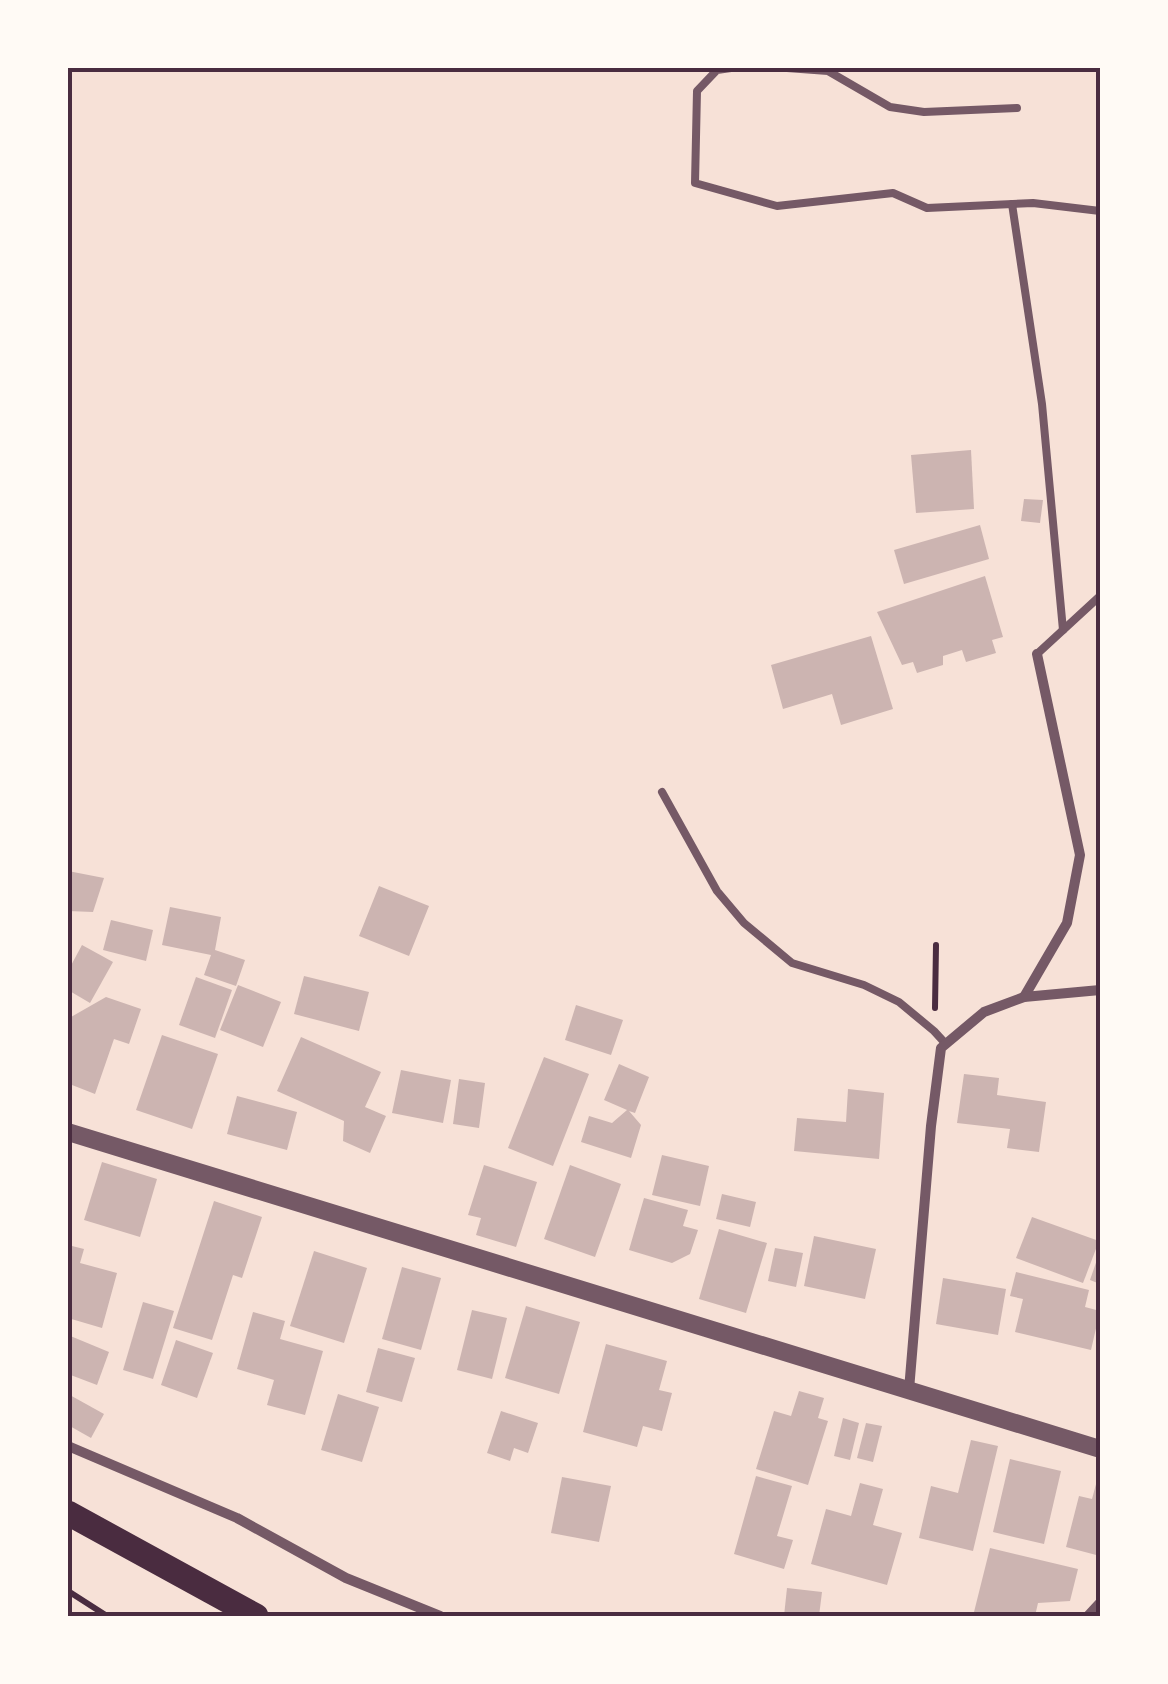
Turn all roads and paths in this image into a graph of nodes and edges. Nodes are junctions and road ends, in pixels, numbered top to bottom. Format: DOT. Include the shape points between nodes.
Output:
graph roads {
  1 [pos="731,68"];
  2 [pos="787,68"];
  3 [pos="1017,108"];
  4 [pos="1012,204"];
  5 [pos="1100,211"];
  6 [pos="1100,596"];
  7 [pos="1063,630"];
  8 [pos="1037,654"];
  9 [pos="662,792"];
  10 [pos="936,944"];
  11 [pos="1100,990"];
  12 [pos="1024,997"];
  13 [pos="934,1031"];
  14 [pos="945,1043"];
  15 [pos="68,1132"];
  16 [pos="910,1390"];
  17 [pos="68,1446"];
  18 [pos="1100,1449"];
  19 [pos="68,1513"];
  20 [pos="68,1591"];
  21 [pos="1100,1604"];
  22 [pos="107,1616"];
  23 [pos="256,1616"];
  24 [pos="440,1616"];
  25 [pos="1088,1616"];
  1 -- 4 [label="lane" via="717,70 697,92 695,183 776,206 893,193 927,208"];
  2 -- 3 [label="lane" via="828,71 890,107"];
  4 -- 5 [label="lane"];
  4 -- 7 [label="lane" via="1042,404"];
  6 -- 7 [label="lane"];
  7 -- 8 [label="lane"];
  8 -- 12 [label="street" via="1080,855 1067,923"];
  9 -- 13 [label="lane" via="744,923 792,963 864,985"];
  10 -- 13 [label="path"];
  11 -- 12 [label="street"];
  12 -- 14 [label="street" via="984,1012"];
  13 -- 14 [label="lane"];
  14 -- 16 [label="street"];
  15 -- 16 [label="street"];
  16 -- 18 [label="street"];
  17 -- 24 [label="street"];
  19 -- 23 [label="main road"];
  20 -- 22 [label="path"];
  21 -- 25 [label="street"];
}
